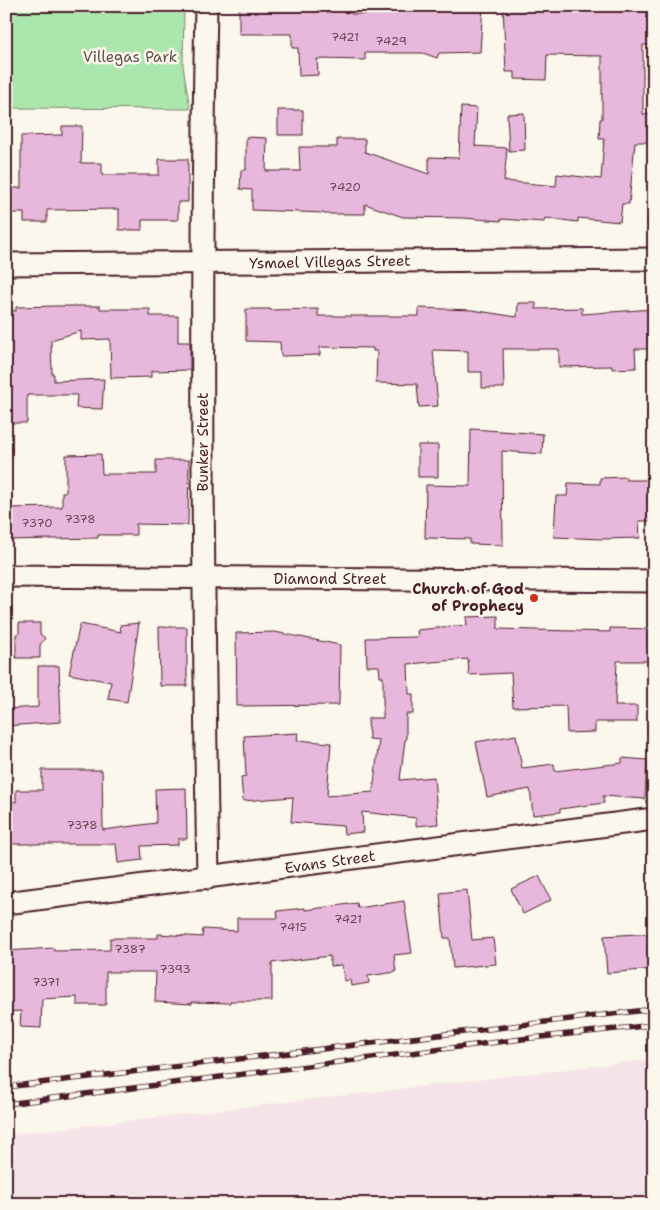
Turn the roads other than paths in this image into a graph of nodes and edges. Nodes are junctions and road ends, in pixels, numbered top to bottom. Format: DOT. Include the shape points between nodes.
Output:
graph roads {
  1 [pos="206,6"];
  2 [pos="654,259"];
  3 [pos="203,263"];
  4 [pos="6,264"];
  5 [pos="6,576"];
  6 [pos="203,578"];
  7 [pos="654,581"];
  8 [pos="654,819"];
  9 [pos="208,878"];
  10 [pos="6,903"];
  1 -- 3 [label="street, Bunker Street"];
  2 -- 3 [label="street, Ysmael Villegas Street"];
  3 -- 4 [label="street, Ysmael Villegas Street"];
  3 -- 6 [label="street, Bunker Street"];
  5 -- 6 [label="street, Diamond Street"];
  6 -- 7 [label="street, Diamond Street"];
  6 -- 9 [label="street, Bunker Street"];
  8 -- 9 [label="street, Evans Street"];
  9 -- 10 [label="street, Evans Street"];
}
